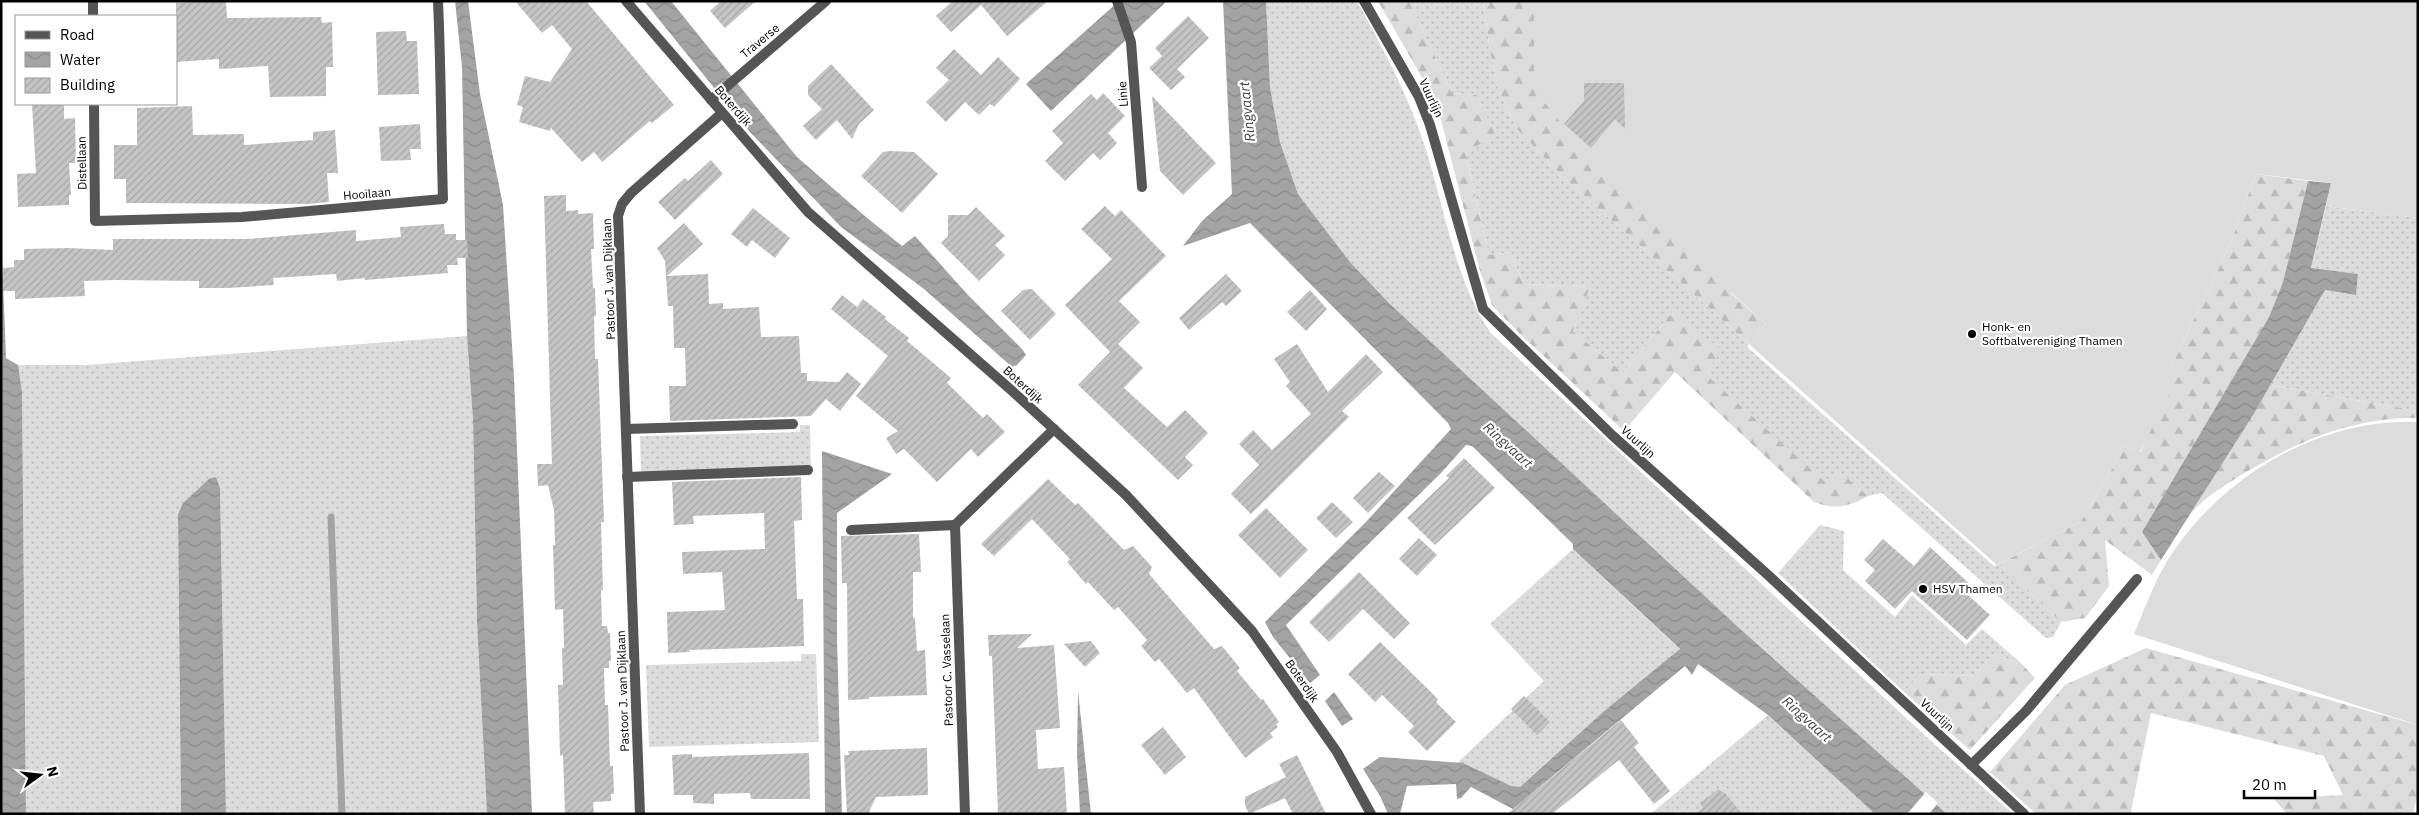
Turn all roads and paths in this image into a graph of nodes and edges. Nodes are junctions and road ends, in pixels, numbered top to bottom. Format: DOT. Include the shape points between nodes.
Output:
graph roads {
  1 [pos="93,1"];
  2 [pos="438,1"];
  3 [pos="626,1"];
  4 [pos="826,1"];
  5 [pos="1117,1"];
  6 [pos="1364,1"];
  7 [pos="93,15"];
  8 [pos="714,96"];
  9 [pos="94,105"];
  10 [pos="722,113"];
  11 [pos="1142,187"];
  12 [pos="95,221"];
  13 [pos="794,424"];
  14 [pos="626,429"];
  15 [pos="1054,429"];
  16 [pos="808,470"];
  17 [pos="628,478"];
  18 [pos="955,525"];
  19 [pos="851,530"];
  20 [pos="2137,579"];
  21 [pos="1972,765"];
  22 [pos="640,814"];
  23 [pos="965,814"];
  24 [pos="1371,814"];
  25 [pos="2024,814"];
  1 -- 7 [label="street"];
  2 -- 12 [label="street, Hooilaan" via="443,199 242,218"];
  3 -- 8 [label="street, Boterdijk"];
  4 -- 8 [label="street, Traverse"];
  5 -- 11 [label="street, Linie" via="1131,42"];
  6 -- 21 [label="street, Vuurlijn" via="1419,97 1430,124 1483,309 1613,436"];
  8 -- 10 [label="street, Boterdijk"];
  9 -- 12 [label="street, Distellaan"];
  10 -- 14 [label="street, Pastoor J. van Dijklaan" via="631,193 618,216"];
  10 -- 15 [label="street, Boterdijk" via="808,212"];
  13 -- 14 [label="street"];
  14 -- 17 [label="street, Pastoor J. van Dijklaan"];
  15 -- 18 [label="street"];
  15 -- 24 [label="street, Boterdijk" via="1126,495 1252,631 1337,752"];
  16 -- 17 [label="street"];
  17 -- 22 [label="street, Pastoor J. van Dijklaan"];
  18 -- 19 [label="street"];
  18 -- 23 [label="street, Pastoor C. Vasselaan"];
  20 -- 21 [label="street" via="2026,711"];
  21 -- 25 [label="street, Vuurlijn"];
}
